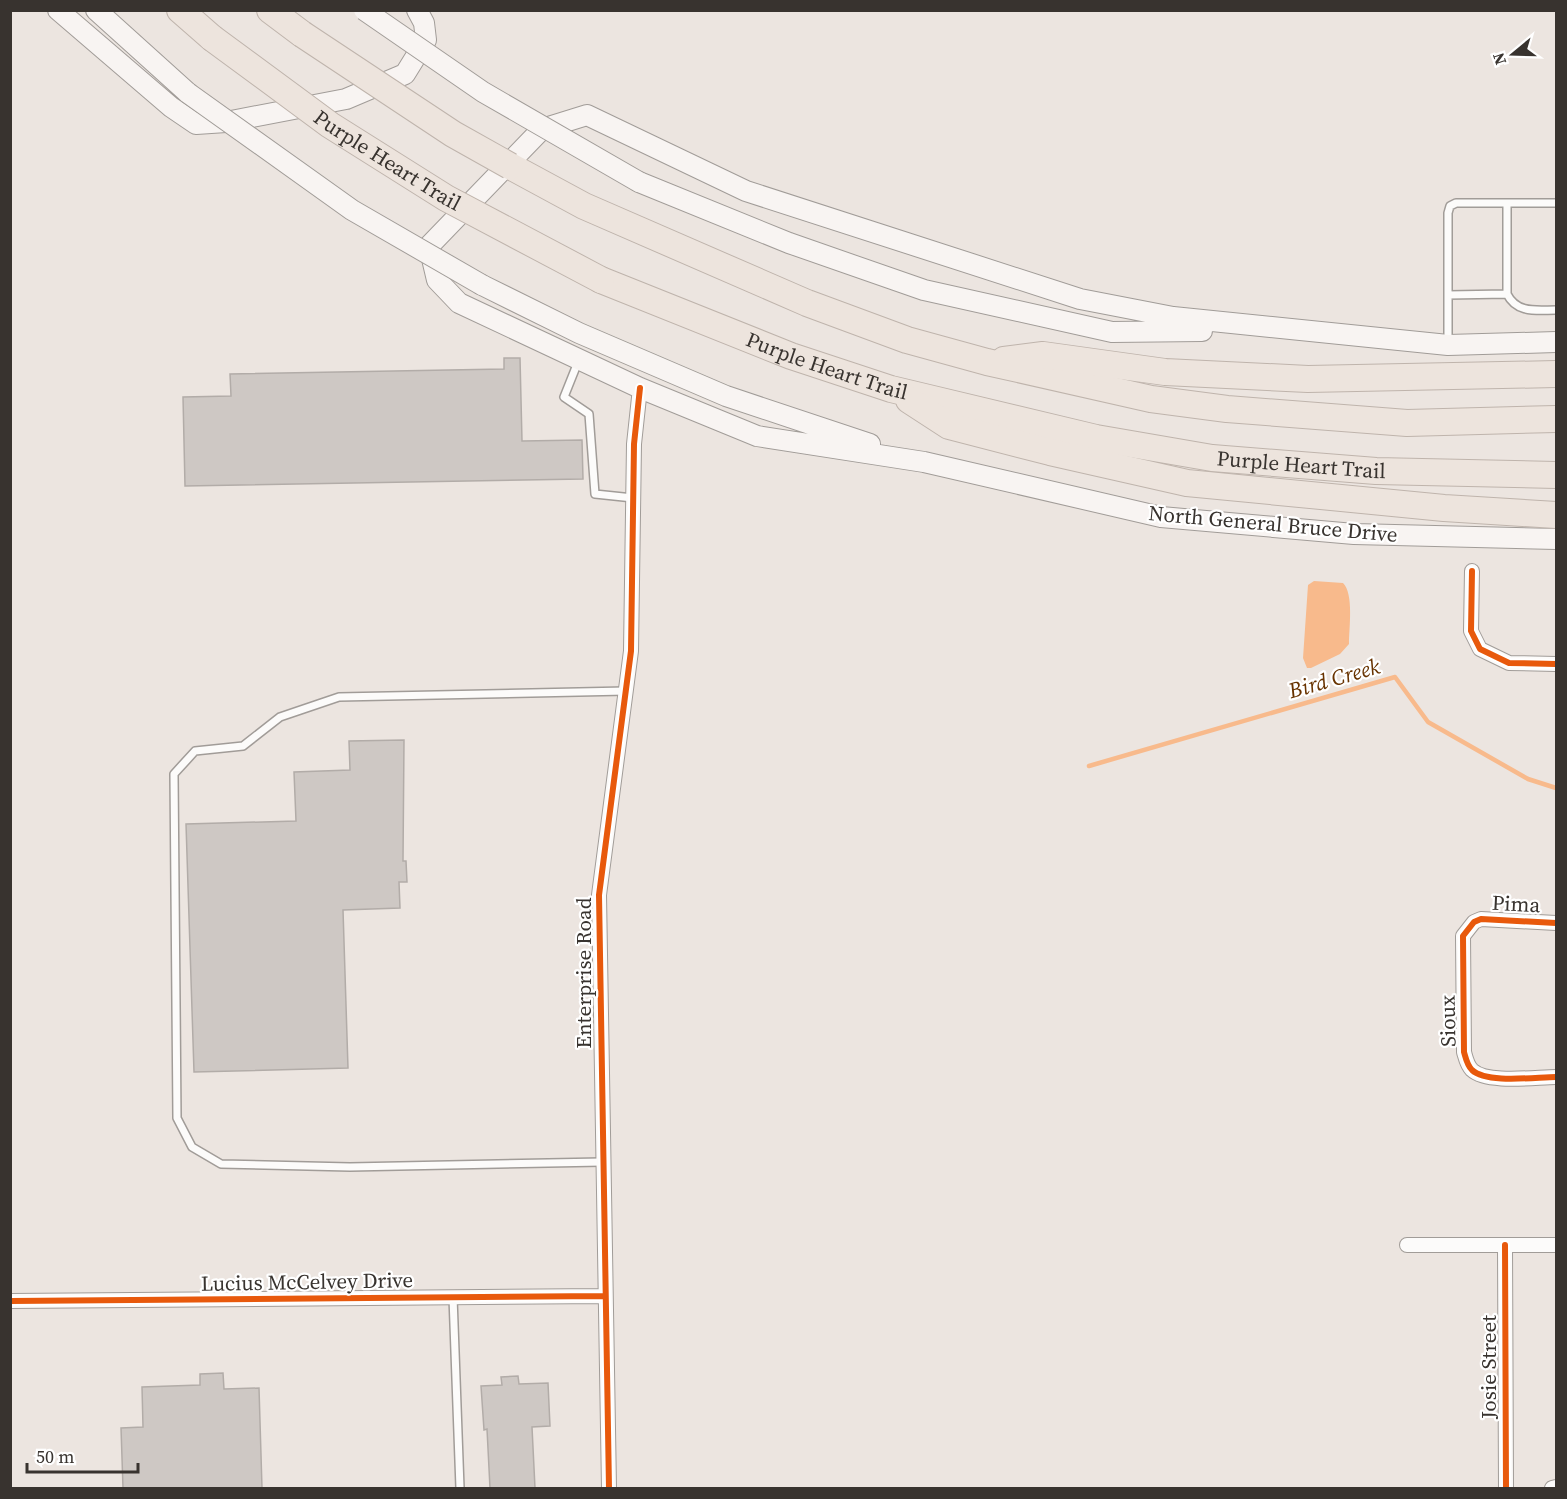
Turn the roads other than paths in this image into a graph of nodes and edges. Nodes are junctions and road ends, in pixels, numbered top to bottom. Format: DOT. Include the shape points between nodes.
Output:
graph roads {
  1 [pos="58,10"];
  2 [pos="96,10"];
  3 [pos="180,10"];
  4 [pos="270,10"];
  5 [pos="364,10"];
  6 [pos="417,10"];
  7 [pos="1507,203"];
  8 [pos="1557,203"];
  9 [pos="1508,294"];
  10 [pos="1448,295"];
  11 [pos="1557,310"];
  12 [pos="1298,330"];
  13 [pos="1557,342"];
  14 [pos="1448,345"];
  15 [pos="579,360"];
  16 [pos="987,362"];
  17 [pos="1557,374"];
  18 [pos="640,388"];
  19 [pos="891,389"];
  20 [pos="1557,419"];
  21 [pos="924,462"];
  22 [pos="1557,474"];
  23 [pos="633,498"];
  24 [pos="1557,515"];
  25 [pos="1557,539"];
  26 [pos="1472,571"];
  27 [pos="1557,664"];
  28 [pos="626,691"];
  29 [pos="1474,922"];
  30 [pos="1557,923"];
  31 [pos="1557,1077"];
  32 [pos="602,1162"];
  33 [pos="1407,1245"];
  34 [pos="1505,1245"];
  35 [pos="1557,1245"];
  36 [pos="604,1296"];
  37 [pos="453,1298"];
  38 [pos="10,1301"];
  39 [pos="1557,1487"];
  40 [pos="460,1488"];
  41 [pos="609,1488"];
  42 [pos="1506,1488"];
  43 [pos="1552,1488"];
  1 -- 6 [label="main road" via="196,124 346,99 405,74 426,40"];
  2 -- 21 [label="main road, bridge" via="188,93 352,210 482,285 579,333 726,396"];
  3 -- 19 [label="highway, Purple Heart Trail, bridge" via="330,125 446,198 600,280 791,356"];
  4 -- 16 [label="highway, bridge" via="453,134 584,206 807,303 908,340"];
  5 -- 12 [label="main road, bridge" via="483,92 639,182 789,243 913,286 1112,332"];
  7 -- 8 [label="lane"];
  7 -- 9 [label="lane"];
  7 -- 10 [label="lane" via="1450,206"];
  9 -- 10 [label="lane"];
  9 -- 11 [label="lane" via="1518,308"];
  10 -- 14 [label="lane"];
  12 -- 14 [label="main road"];
  12 -- 15 [label="main road" via="1173,317 1080,299 746,191 587,115 542,129 429,246 437,280 459,303"];
  13 -- 14 [label="main road"];
  15 -- 18 [label="main road"];
  15 -- 23 [label="lane" via="564,397 589,414 595,494"];
  16 -- 17 [label="highway" via="1043,355 1165,372 1308,379"];
  16 -- 20 [label="highway" via="1151,399 1227,409 1407,423"];
  18 -- 21 [label="main road" via="758,436"];
  18 -- 23 [label="street, Enterprise Road"];
  19 -- 22 [label="highway, Purple Heart Trail" via="1096,438 1212,458 1376,471"];
  19 -- 24 [label="highway" via="949,426 1187,483"];
  21 -- 25 [label="main road, North General Bruce Drive" via="1161,518 1354,534"];
  23 -- 28 [label="street, Enterprise Road" via="631,651"];
  26 -- 27 [label="street" via="1471,631 1480,650 1509,663"];
  28 -- 32 [label="street, Enterprise Road" via="599,895"];
  28 -- 32 [label="lane" via="339,697 280,717 243,746 195,751 174,774 177,1118 192,1147 221,1164 350,1167"];
  29 -- 30 [label="street, Pima" via="1481,919"];
  29 -- 31 [label="street, Sioux" via="1463,936 1467,1065 1482,1076 1496,1078"];
  32 -- 36 [label="street, Enterprise Road"];
  33 -- 34 [label="street"];
  34 -- 35 [label="street"];
  34 -- 42 [label="street, Josie Street"];
  36 -- 37 [label="street, Lucius McCelvey Drive"];
  36 -- 41 [label="street, Enterprise Road"];
  37 -- 38 [label="street, Lucius McCelvey Drive"];
  37 -- 40 [label="lane"];
  39 -- 43 [label="street"];
}
